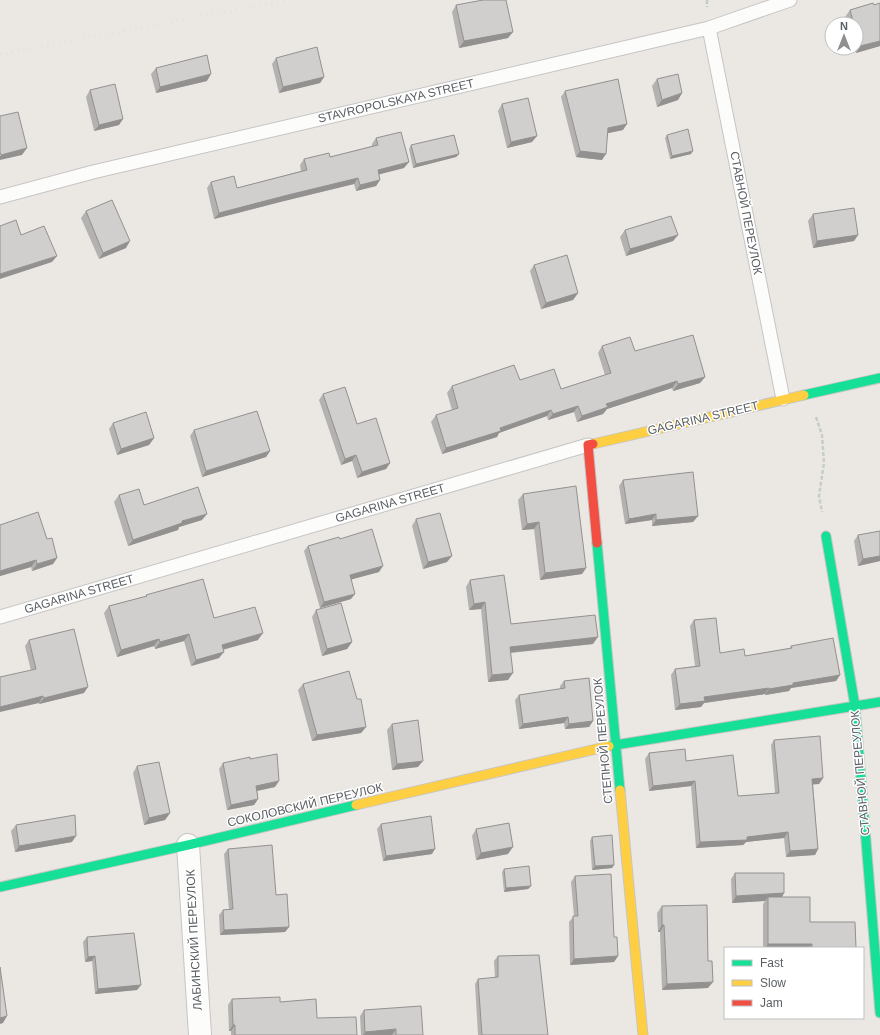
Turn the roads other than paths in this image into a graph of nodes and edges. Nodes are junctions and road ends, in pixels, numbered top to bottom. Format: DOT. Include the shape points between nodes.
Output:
graph roads {
  1 [pos="790,0"];
  2 [pos="709,28"];
  3 [pos="0,197"];
  4 [pos="880,378"];
  5 [pos="783,399"];
  6 [pos="588,445"];
  7 [pos="826,536"];
  8 [pos="0,617"];
  9 [pos="880,702"];
  10 [pos="855,706"];
  11 [pos="616,744"];
  12 [pos="188,845"];
  13 [pos="0,887"];
  14 [pos="880,1013"];
  15 [pos="200,1035"];
  16 [pos="643,1035"];
  1 -- 2 [label="lane, STAVROPOLSKAYA STREET"];
  2 -- 3 [label="lane, STAVROPOLSKAYA STREET" via="93,172"];
  2 -- 5 [label="lane, СТАВНОЙ ПЕРЕУЛОК"];
  4 -- 5 [label="street, GAGARINA STREET"];
  5 -- 6 [label="street, GAGARINA STREET"];
  6 -- 8 [label="lane, GAGARINA STREET"];
  6 -- 11 [label="street, СТЕПНОЙ ПЕРЕУЛОК"];
  7 -- 10 [label="street, СТАВНОЙ ПЕРЕУЛОК"];
  9 -- 10 [label="street"];
  10 -- 11 [label="street"];
  10 -- 14 [label="street, СТАВНОЙ ПЕРЕУЛОК"];
  11 -- 12 [label="street, СОКОЛОВСКИЙ ПЕРЕУЛОК"];
  11 -- 16 [label="street, СТЕПНОЙ ПЕРЕУЛОК"];
  12 -- 13 [label="street, СОКОЛОВСКИЙ ПЕРЕУЛОК"];
  12 -- 15 [label="street, ЛАБИНСКИЙ ПЕРЕУЛОК"];
}
